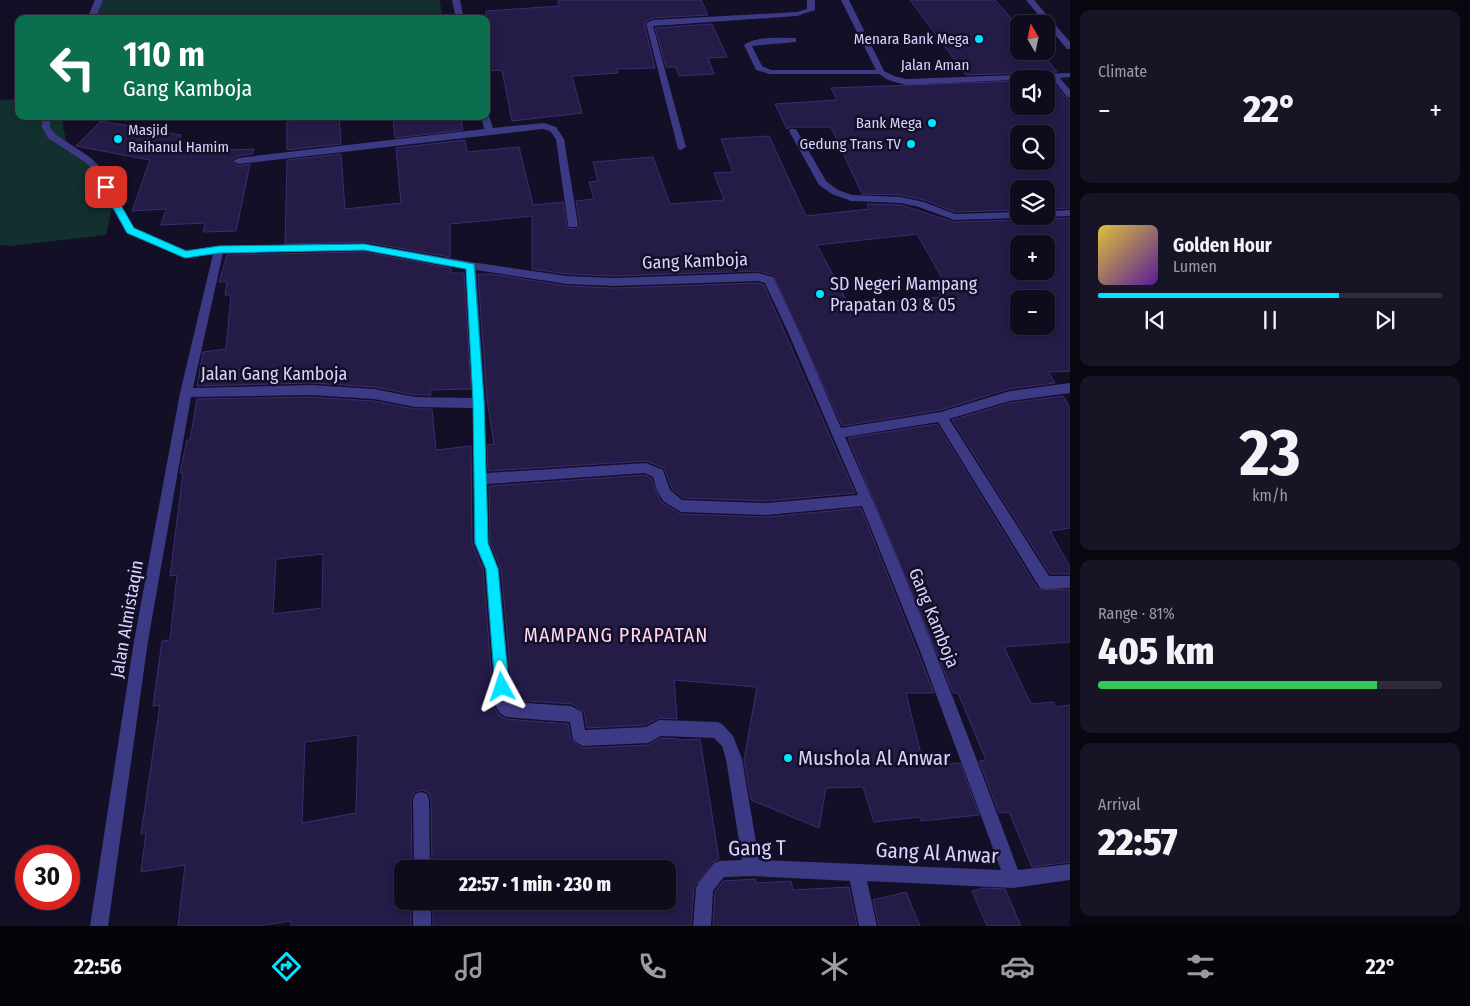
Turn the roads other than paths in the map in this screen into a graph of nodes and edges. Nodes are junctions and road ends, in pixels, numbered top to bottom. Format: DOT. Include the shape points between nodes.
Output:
graph roads {
  1 [pos="99,0"];
  2 [pos="456,0"];
  3 [pos="811,0"];
  4 [pos="845,0"];
  5 [pos="1030,0"];
  6 [pos="93,15"];
  7 [pos="459,15"];
  8 [pos="793,40"];
  9 [pos="1070,47"];
  10 [pos="881,72"];
  11 [pos="1070,75"];
  12 [pos="1055,76"];
  13 [pos="1055,77"];
  14 [pos="1010,78"];
  15 [pos="1070,95"];
  16 [pos="47,120"];
  17 [pos="486,120"];
  18 [pos="488,131"];
  19 [pos="793,131"];
  20 [pos="681,148"];
  21 [pos="238,162"];
  22 [pos="1070,213"];
  23 [pos="1055,214"];
  24 [pos="1010,215"];
  25 [pos="573,225"];
  26 [pos="219,250"];
  27 [pos="471,266"];
  28 [pos="1070,388"];
  29 [pos="186,393"];
  30 [pos="478,402"];
  31 [pos="941,417"];
  32 [pos="838,433"];
  33 [pos="480,479"];
  34 [pos="867,500"];
  35 [pos="1070,582"];
  36 [pos="421,800"];
  37 [pos="422,860"];
  38 [pos="752,868"];
  39 [pos="857,872"];
  40 [pos="1070,872"];
  41 [pos="1012,879"];
  42 [pos="422,910"];
  43 [pos="99,926"];
  44 [pos="422,926"];
  45 [pos="702,926"];
  46 [pos="868,926"];
  1 -- 6 [label="street"];
  2 -- 7 [label="street"];
  3 -- 20 [label="street" via="811,10 797,14 653,22 649,25"];
  4 -- 10 [label="street, Jalan Aman"];
  5 -- 9 [label="street"];
  8 -- 10 [label="street" via="756,42 748,46 759,68 770,72"];
  10 -- 14 [label="street, Jalan Aman" via="906,82"];
  11 -- 12 [label="street, Jalan Aman"];
  13 -- 15 [label="street"];
  16 -- 26 [label="street, Gang Kamboja" via="51,136 99,171 130,230 185,254"];
  17 -- 18 [label="street"];
  18 -- 21 [label="street"];
  18 -- 25 [label="street" via="544,126 553,129 560,139"];
  19 -- 24 [label="street" via="822,183 835,192 851,198 921,204 954,217"];
  22 -- 23 [label="street"];
  26 -- 27 [label="street, Gang Kamboja" via="364,247"];
  26 -- 29 [label="street, Jalan Gang Kamboja"];
  27 -- 30 [label="street"];
  27 -- 32 [label="street, Gang Kamboja" via="567,280 614,282 765,277"];
  28 -- 31 [label="street" via="1010,396"];
  29 -- 30 [label="street, Jalan Gang Kamboja" via="311,390 374,394 415,402"];
  29 -- 43 [label="street, Jalan Almistaqin" via="141,641"];
  30 -- 33 [label="street"];
  31 -- 32 [label="street"];
  31 -- 35 [label="street" via="1045,583"];
  32 -- 34 [label="street, Gang Kamboja"];
  33 -- 34 [label="street" via="646,468 659,474 663,492 669,500 681,506 767,509"];
  33 -- 38 [label="street" via="482,543 492,569 505,708 571,714 577,717 578,735 582,738 648,735 659,728 718,730 728,741 734,759"];
  34 -- 41 [label="street, Gang Kamboja" via="939,676"];
  36 -- 37 [label="street"];
  38 -- 39 [label="street, Gang T"];
  38 -- 45 [label="street, Gang T" via="720,869 705,888"];
  39 -- 41 [label="street, Gang Al Anwar"];
  39 -- 46 [label="street, Gang Al Anwar"];
  40 -- 41 [label="street, Gang Al Anwar"];
  42 -- 44 [label="street"];
}
